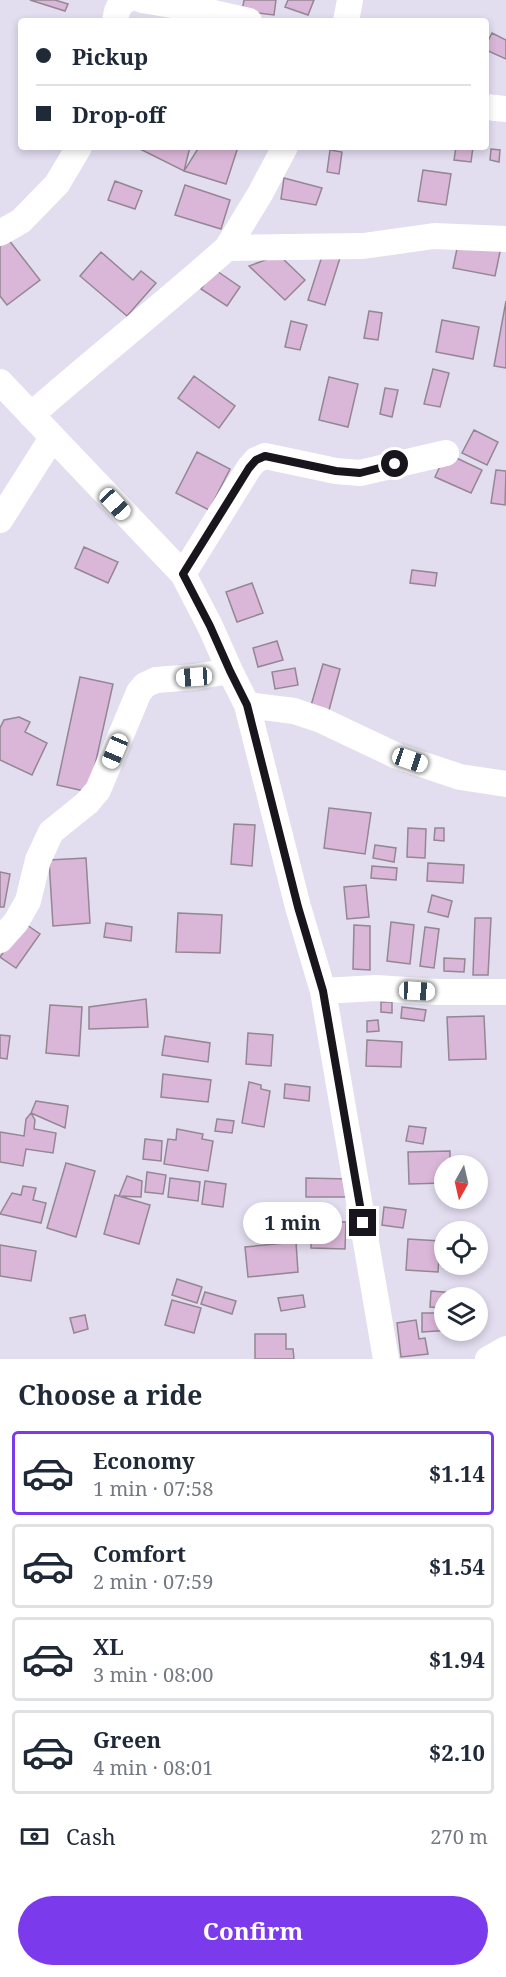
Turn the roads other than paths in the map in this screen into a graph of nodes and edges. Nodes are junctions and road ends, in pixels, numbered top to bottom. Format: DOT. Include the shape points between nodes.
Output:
graph roads {
  1 [pos="127,0"];
  2 [pos="142,0"];
  3 [pos="350,0"];
  4 [pos="116,18"];
  5 [pos="236,18"];
  6 [pos="347,18"];
  7 [pos="489,107"];
  8 [pos="506,109"];
  9 [pos="77,150"];
  10 [pos="283,150"];
  11 [pos="0,233"];
  12 [pos="506,239"];
  13 [pos="227,248"];
  14 [pos="0,382"];
  15 [pos="31,415"];
  16 [pos="52,438"];
  17 [pos="446,453"];
  18 [pos="0,520"];
  19 [pos="183,574"];
  20 [pos="230,671"];
  21 [pos="247,705"];
  22 [pos="506,784"];
  23 [pos="0,940"];
  24 [pos="323,991"];
  25 [pos="506,992"];
  26 [pos="506,1348"];
  27 [pos="386,1359"];
  28 [pos="488,1359"];
  1 -- 4 [label="street" via="122,1"];
  2 -- 5 [label="street"];
  3 -- 6 [label="street"];
  7 -- 8 [label="street"];
  9 -- 11 [label="street" via="57,184 21,221"];
  10 -- 13 [label="street"];
  12 -- 13 [label="street" via="434,236 363,246"];
  13 -- 15 [label="street"];
  14 -- 15 [label="street"];
  15 -- 16 [label="street"];
  16 -- 18 [label="street"];
  16 -- 19 [label="street"];
  17 -- 19 [label="street" via="360,473 265,456 256,460"];
  19 -- 20 [label="street"];
  20 -- 21 [label="street"];
  20 -- 23 [label="street" via="145,684 98,790 51,832 38,860 28,901"];
  21 -- 22 [label="street" via="294,711 397,756 460,777"];
  21 -- 24 [label="street"];
  24 -- 25 [label="street" via="376,988"];
  24 -- 27 [label="street"];
  26 -- 28 [label="street"];
}
